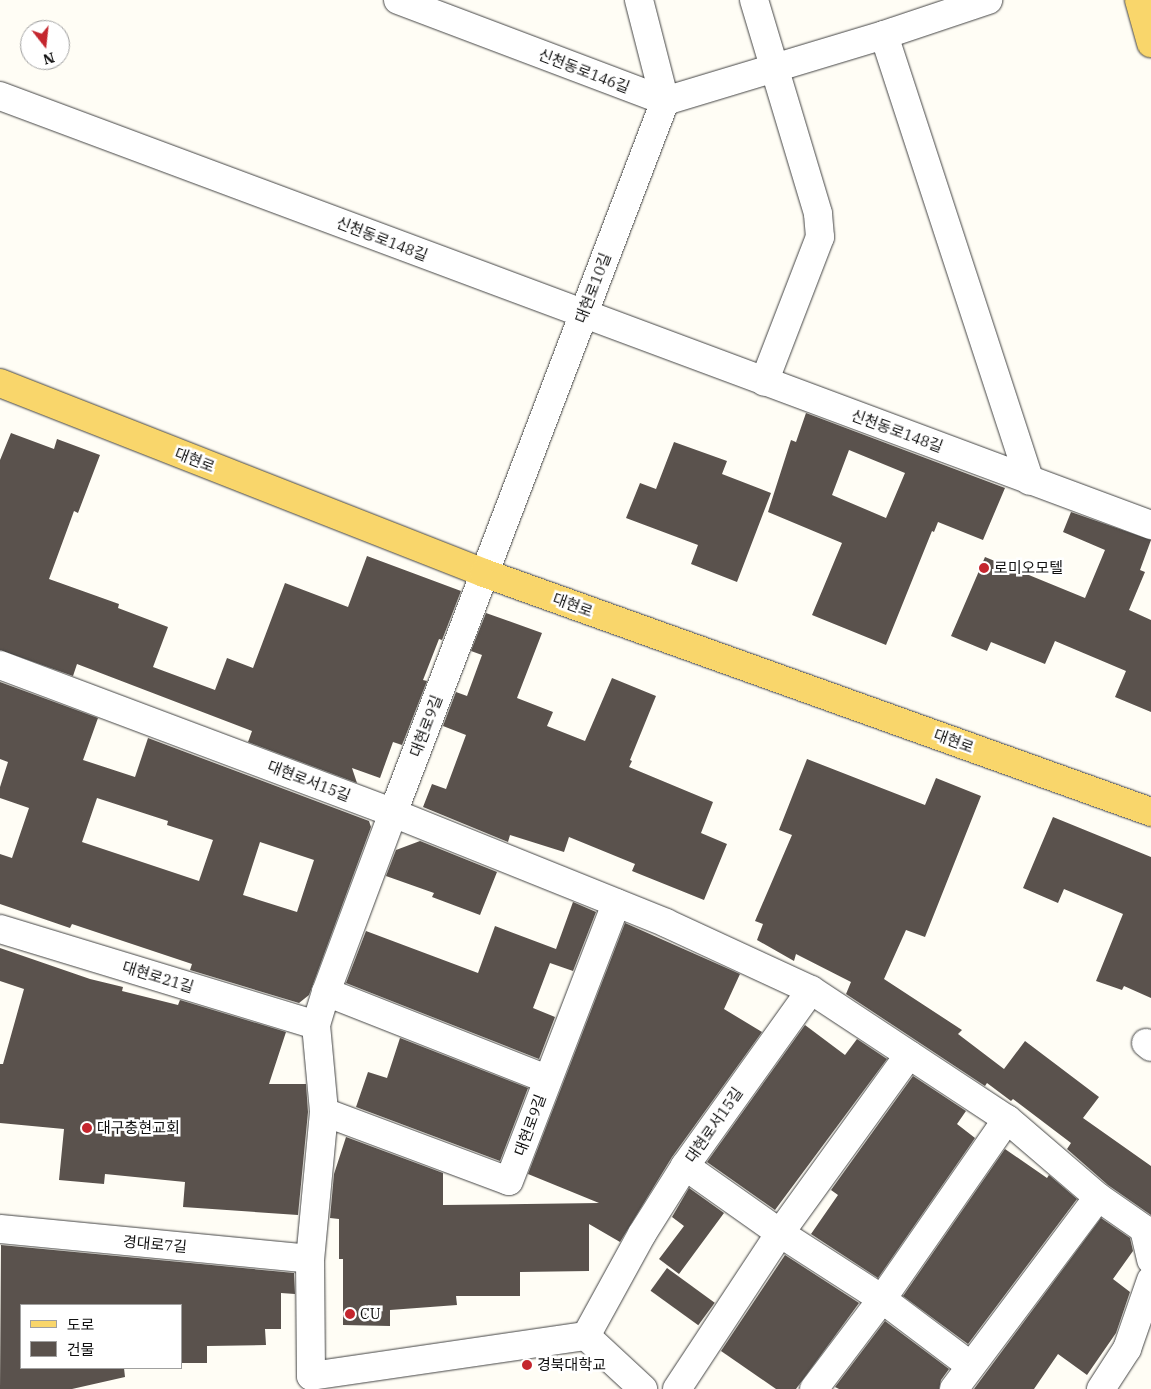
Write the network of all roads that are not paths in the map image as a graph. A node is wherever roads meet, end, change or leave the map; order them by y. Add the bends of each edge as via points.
1 (398, 0) edge
2 (639, 0) edge
3 (754, 0) edge
4 (988, 0) edge
5 (1139, 0) edge
6 (1144, 0) edge
7 (1151, 19) edge
8 (884, 35) junction
9 (1151, 43) edge
10 (773, 68) junction
11 (0, 96) edge
12 (665, 101) junction
13 (583, 315) junction
14 (764, 382) junction
15 (0, 383) edge
16 (1030, 481) junction
17 (1151, 526) edge
18 (484, 573) junction
19 (0, 665) edge
20 (1151, 812) edge
21 (393, 813) junction
22 (616, 903) junction
23 (0, 929) edge
24 (811, 990) junction
25 (326, 992) junction
26 (316, 1025) junction
27 (909, 1055) junction
28 (547, 1078) junction
29 (324, 1112) junction
30 (1007, 1119) junction
31 (685, 1166) junction
32 (1098, 1197) junction
33 (0, 1229) edge
34 (780, 1233) junction
35 (310, 1259) junction
36 (1151, 1260) edge
37 (1151, 1280) edge
38 (882, 1299) junction
39 (586, 1336) junction
40 (971, 1366) junction
41 (642, 1389) edge
42 (677, 1389) edge
43 (814, 1389) edge
44 (954, 1389) edge
45 (1101, 1389) edge

1 - 12 street, 신천동로146길
2 - 12 street
3 - 10 street
4 - 8 street
5 - 9 main road
6 - 7 main road
8 - 10 street
8 - 16 street
10 - 12 street
10 - 14 street via 818,214 820,237
11 - 13 street, 신천동로148길
12 - 13 street, 대현로10길
13 - 14 street, 신천동로148길
13 - 18 street, 대현로10길
14 - 16 street, 신천동로148길
15 - 18 main road, 대현로
16 - 17 street, 신천동로148길
18 - 20 main road, 대현로
18 - 21 street, 대현로9길
19 - 21 street, 대현로서15길
21 - 22 street, 대현로서15길
21 - 25 street, 대현로9길
22 - 24 street, 대현로서15길
22 - 28 street
23 - 26 street, 대현로21길
24 - 27 street, 대현로서15길
24 - 31 street, 대현로서15길
25 - 26 street, 대현로9길
25 - 28 street, 대현로9길
26 - 29 street, 대현로9길
27 - 30 street, 대현로서15길
27 - 34 street
28 - 29 street, 대현로9길 via 509,1181
29 - 35 street, 대현로9길
30 - 32 street, 대현로서15길
30 - 38 street
31 - 34 street, 대현로서15길
31 - 39 street via 642,1234
32 - 36 street, 대현로서15길 via 1144,1229
32 - 40 street
33 - 35 street, 경대로7길
34 - 38 street, 대현로서15길
34 - 42 street
35 - 39 street, 대현로9길 via 311,1376
37 - 45 street via 1127,1349
38 - 40 street, 대현로서15길
38 - 43 street
39 - 41 street
40 - 44 street

